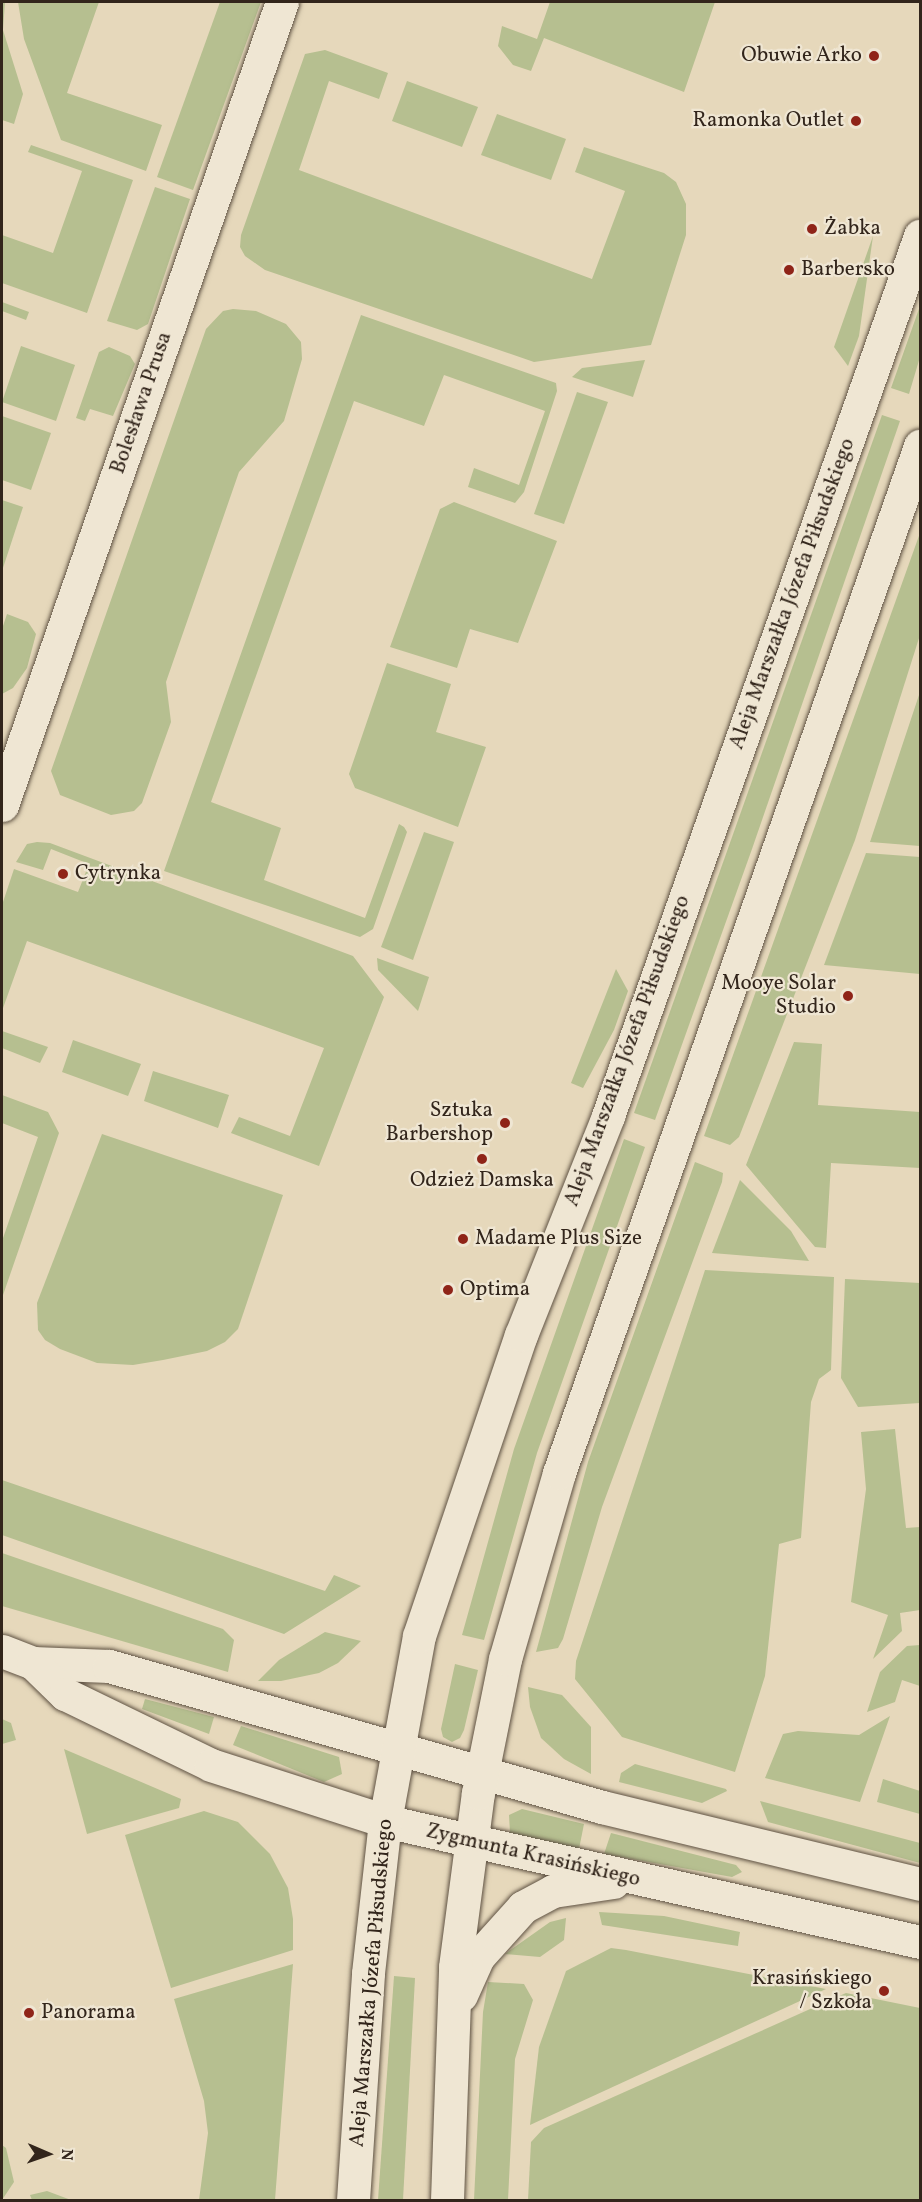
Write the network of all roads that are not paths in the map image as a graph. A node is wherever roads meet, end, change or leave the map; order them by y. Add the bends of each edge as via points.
1 (282, 2) edge
2 (921, 236) edge
3 (921, 446) edge
4 (2, 805) edge
5 (2, 1651) edge
6 (33, 1663) junction
7 (398, 1751) junction
8 (482, 1774) junction
9 (385, 1821) junction
10 (471, 1840) junction
11 (636, 1880) junction
12 (921, 1884) edge
13 (921, 1942) edge
14 (453, 2023) junction
15 (353, 2200) edge
16 (447, 2200) edge

1 - 4 street, Bolesława Prusa
2 - 7 street, Aleja Marszałka Józefa Piłsudskiego via 608,1116 521,1335 419,1636
3 - 8 street via 559,1473 505,1659
5 - 6 street, Zygmunta Krasińskiego
6 - 7 street, Zygmunta Krasińskiego via 109,1666
6 - 9 street, Zygmunta Krasińskiego via 66,1694 211,1765
7 - 8 street, Zygmunta Krasińskiego
7 - 9 street, Aleja Marszałka Józefa Piłsudskiego
8 - 10 street
8 - 12 street, Zygmunta Krasińskiego via 602,1808
9 - 10 street, Zygmunta Krasińskiego
9 - 15 street, Aleja Marszałka Józefa Piłsudskiego via 368,1973
10 - 11 street, Zygmunta Krasińskiego
10 - 14 street via 455,1966
11 - 13 street, Zygmunta Krasińskiego
11 - 14 street via 553,1890 523,1907 478,1957
14 - 16 street

